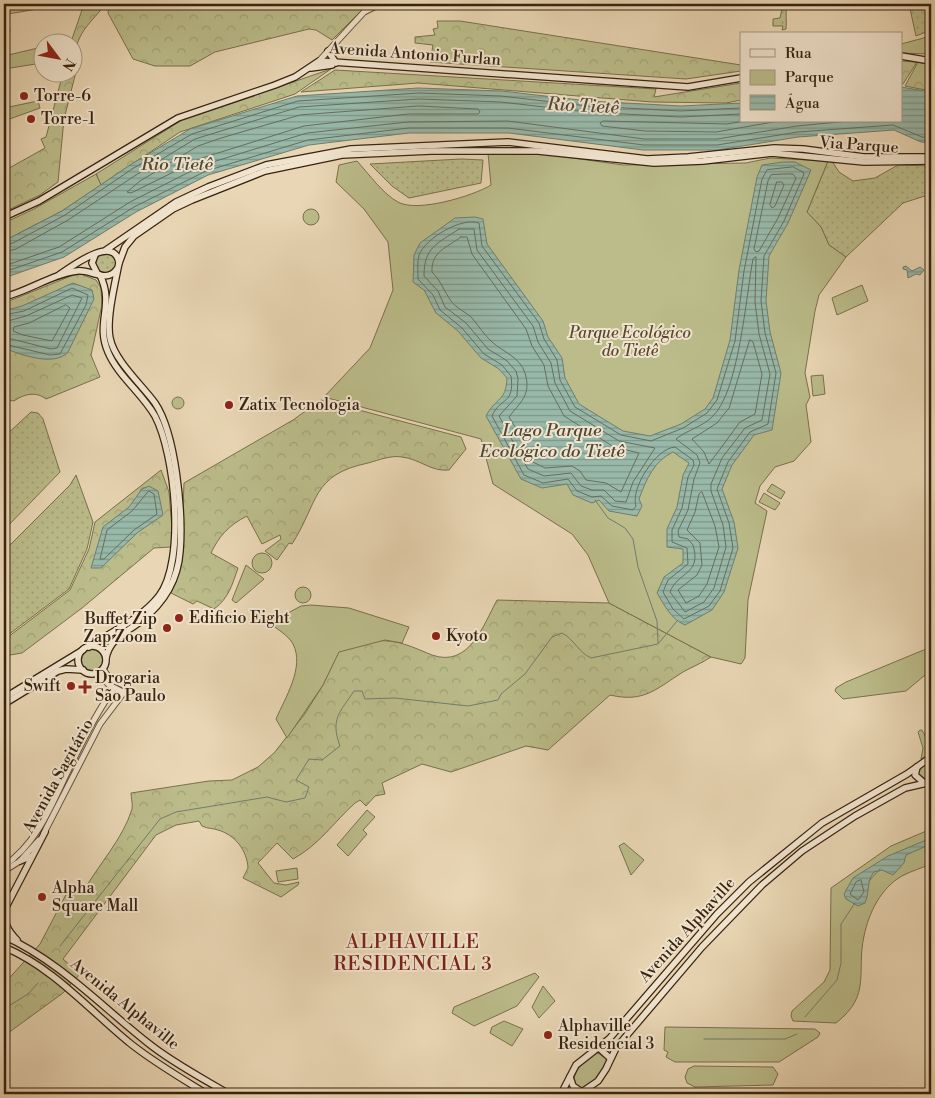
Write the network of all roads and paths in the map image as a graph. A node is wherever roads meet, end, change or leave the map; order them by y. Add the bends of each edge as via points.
1 (380, 4) edge
2 (328, 51) junction
3 (902, 56) edge
4 (319, 61) junction
5 (931, 61) edge
6 (344, 63) junction
7 (336, 64) junction
8 (307, 70) junction
9 (740, 78) edge
10 (486, 142) junction
11 (508, 142) junction
12 (785, 150) junction
13 (484, 151) junction
14 (508, 152) junction
15 (931, 157) edge
16 (931, 162) edge
17 (4, 217) edge
18 (106, 250) junction
19 (95, 255) junction
20 (118, 265) junction
21 (59, 275) junction
22 (99, 275) junction
23 (4, 297) edge
24 (86, 649) junction
25 (106, 658) junction
26 (83, 670) junction
27 (100, 671) junction
28 (114, 688) junction
29 (123, 692) junction
30 (4, 698) edge
31 (4, 704) edge
32 (931, 757) edge
33 (918, 765) junction
34 (923, 782) junction
35 (931, 782) edge
36 (46, 823) junction
37 (45, 832) junction
38 (32, 856) junction
39 (20, 860) junction
40 (4, 866) edge
41 (4, 871) edge
42 (4, 936) edge
43 (20, 943) junction
44 (4, 947) edge
45 (599, 1048) junction
46 (610, 1058) junction
47 (570, 1075) junction
48 (580, 1093) edge
49 (207, 1094) edge
50 (229, 1094) edge
51 (561, 1094) edge

1 - 2 street via 364,12
2 - 4 street
2 - 7 main road
3 - 5 main road
4 - 7 main road, Avenida Antonio Furlan
4 - 8 main road, Avenida Antonio Furlan
6 - 7 main road, Avenida Antonio Furlan
6 - 8 main road
6 - 9 main road, Avenida Antonio Furlan via 688,87
8 - 17 main road, Avenida Antonio Furlan via 275,85 178,118 39,200
10 - 11 main road
10 - 13 main road via 482,146
10 - 18 main road via 350,149 266,165 176,202
11 - 12 main road via 647,159
11 - 14 main road
12 - 14 main road via 704,161 643,164 546,151
12 - 15 main road, Via Parque via 864,157
12 - 16 main road, Via Parque via 855,161
13 - 14 main road
13 - 20 main road via 342,155 266,171 172,209 134,236 125,247
18 - 19 main road
18 - 20 main road via 117,256
19 - 21 main road
19 - 22 main road via 92,263
20 - 22 main road via 111,275
20 - 25 main road via 109,337 121,360 155,404 167,428 178,488 180,549 177,572 165,596 142,620 111,643
21 - 22 main road via 79,270
21 - 23 main road
22 - 24 main road via 108,295 102,334 108,352 149,406 160,430 174,495 174,554 162,590 150,606
24 - 25 main road via 98,648
24 - 26 main road via 79,660
24 - 30 main road
25 - 27 main road
26 - 27 main road via 88,674
26 - 31 main road via 58,671
27 - 28 street
27 - 29 street, Avenida Sagitário via 128,687
28 - 29 street
28 - 36 street, Avenida Sagitário via 79,749
29 - 36 street, Avenida Sagitário via 100,724
32 - 33 main road, Avenida Alphaville
33 - 34 main road via 915,775
33 - 45 main road, Avenida Alphaville via 806,835 746,885 716,914
34 - 35 main road, Avenida Alphaville
34 - 46 main road, Avenida Alphaville via 891,795 823,836 762,885 702,947
36 - 37 street, Avenida Sagitário
36 - 40 street, Avenida Sagitário
37 - 38 main road
37 - 39 street, Avenida Sagitário
38 - 39 main road
38 - 43 main road via 4,909 8,930
39 - 41 street, Avenida Sagitário
42 - 43 main road, Avenida Alphaville
43 - 50 main road, Avenida Alphaville via 72,979 165,1056
44 - 49 main road, Avenida Alphaville via 71,991 163,1068
45 - 46 main road
45 - 47 main road, Avenida Alphaville via 581,1059
46 - 48 main road, Avenida Alphaville via 598,1081
47 - 48 main road via 572,1086
47 - 51 main road, Avenida Alphaville

